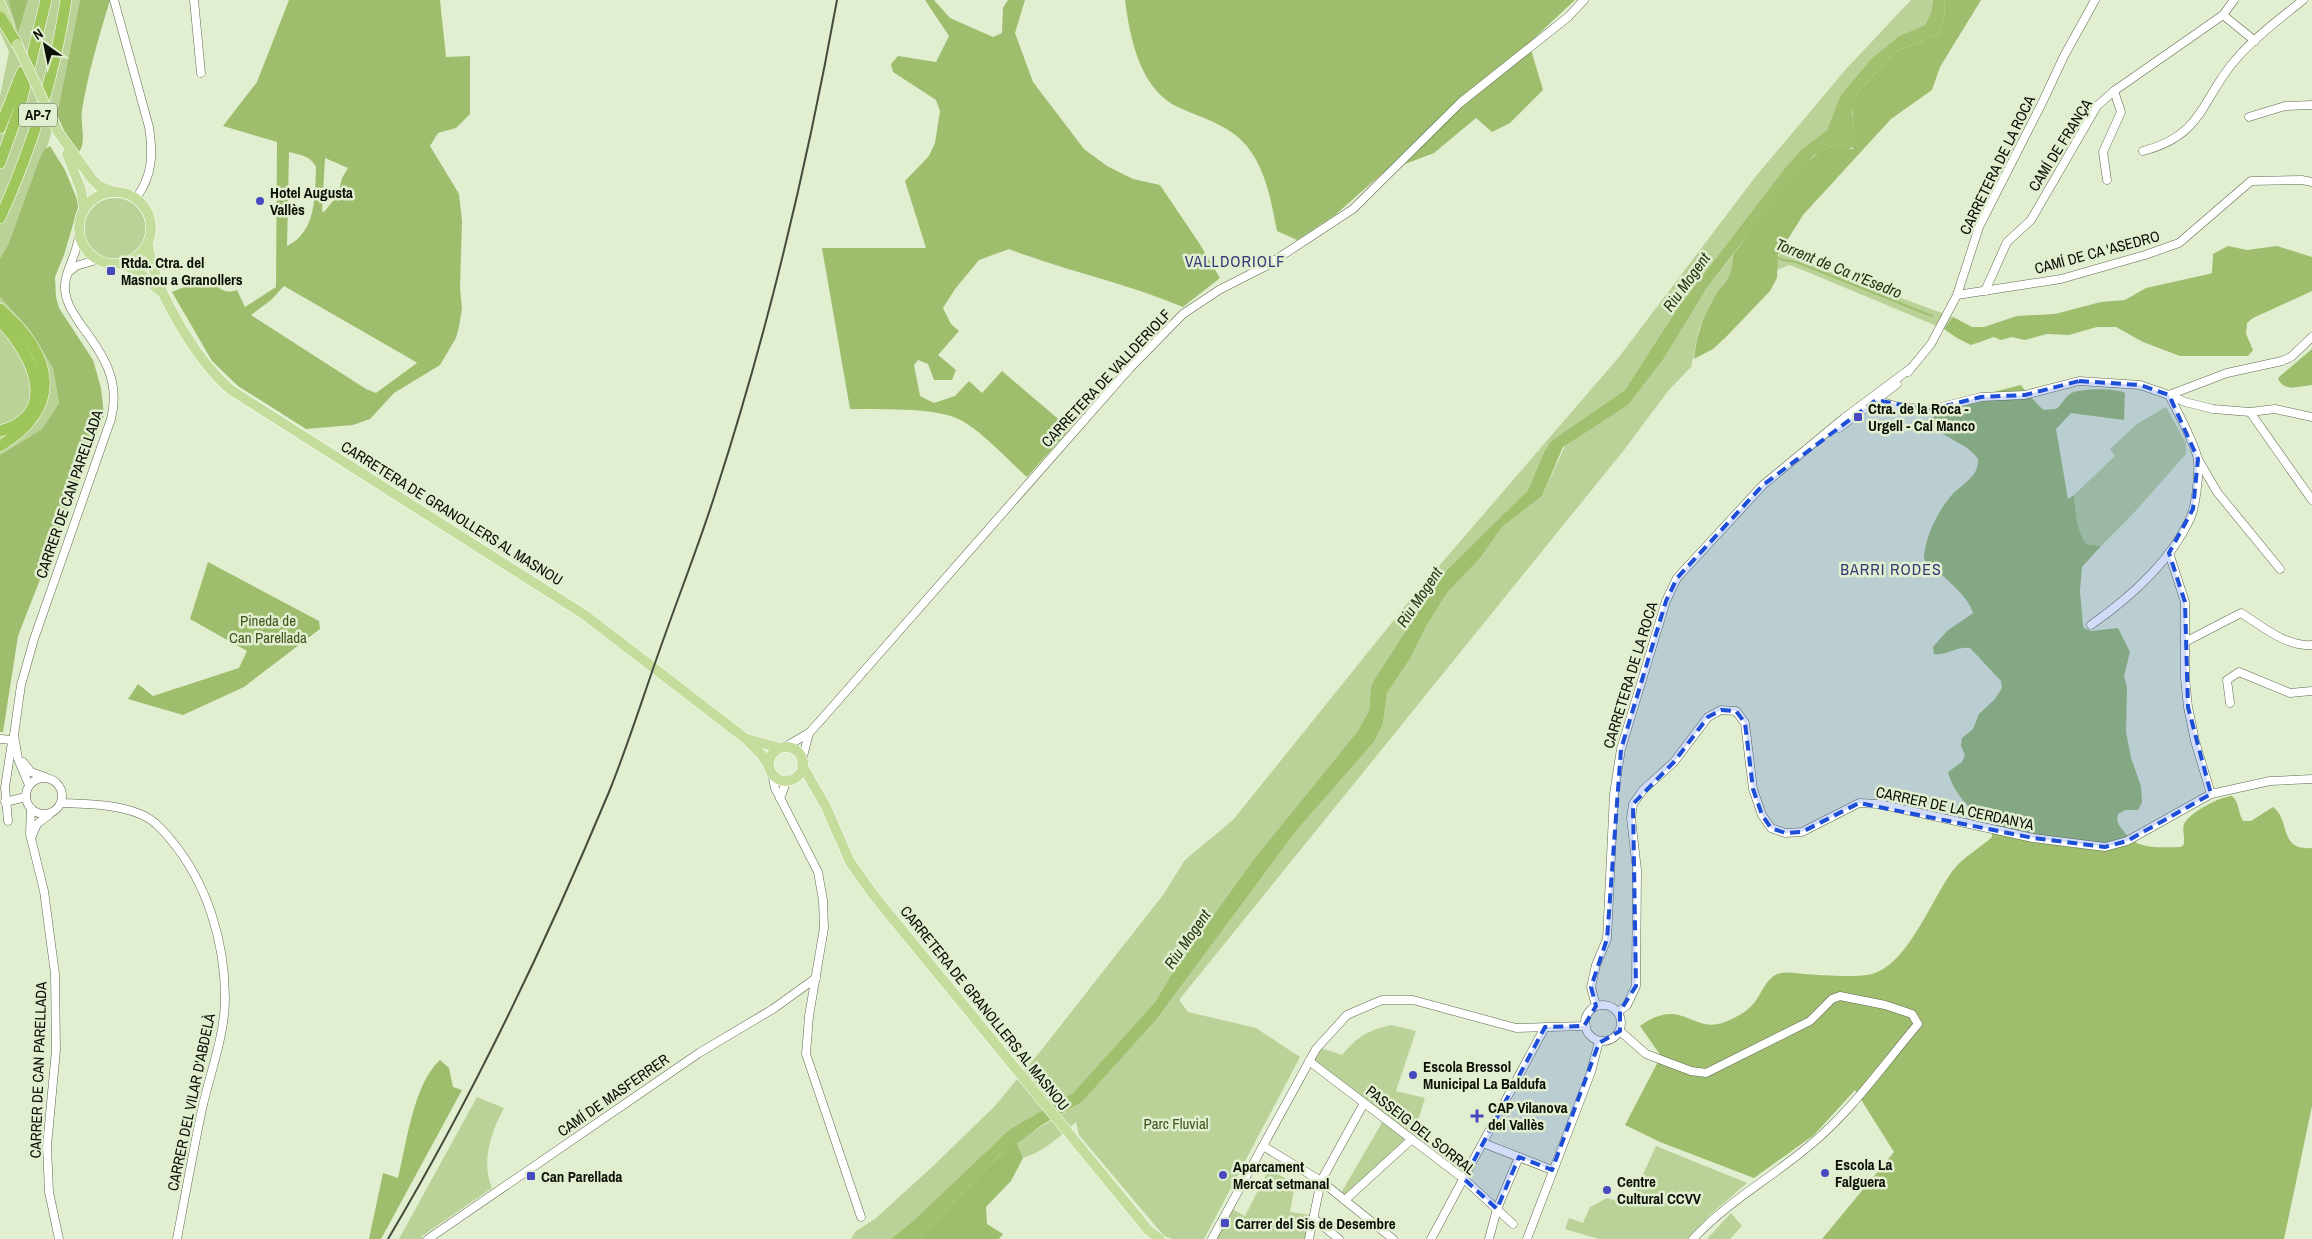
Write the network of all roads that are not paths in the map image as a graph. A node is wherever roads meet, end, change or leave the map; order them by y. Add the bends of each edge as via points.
1 (46, 0) edge
2 (66, 0) edge
3 (114, 0) edge
4 (194, 0) edge
5 (1584, 0) edge
6 (2095, 0) edge
7 (2234, 0) edge
8 (2303, 0) edge
9 (0, 3) edge
10 (2224, 15) junction
11 (0, 17) edge
12 (41, 24) junction
13 (2255, 41) junction
14 (17, 44) junction
15 (201, 73) dead end
16 (2114, 91) junction
17 (2312, 105) edge
18 (2249, 117) dead end
19 (0, 128) edge
20 (58, 132) junction
21 (2143, 150) dead end
22 (0, 163) edge
23 (2107, 180) dead end
24 (2312, 182) edge
25 (114, 192) junction
26 (136, 198) junction
27 (84, 209) junction
28 (0, 218) edge
29 (80, 235) junction
30 (148, 244) junction
31 (96, 260) junction
32 (121, 264) junction
33 (70, 271) junction
34 (1985, 291) junction
35 (164, 295) junction
36 (1957, 295) junction
37 (0, 309) edge
38 (0, 321) edge
39 (2312, 337) edge
40 (1911, 368) junction
41 (2169, 395) junction
42 (1876, 400) junction
43 (2250, 412) junction
44 (2312, 417) edge
45 (0, 431) edge
46 (1819, 441) junction
47 (0, 446) edge
48 (2198, 460) junction
49 (2312, 500) edge
50 (2169, 552) junction
51 (2280, 569) dead end
52 (2091, 626) dead end
53 (2185, 642) junction
54 (2312, 645) edge
55 (2312, 692) edge
56 (2230, 703) dead end
57 (809, 733) junction
58 (13, 738) junction
59 (746, 738) junction
60 (0, 739) edge
61 (16, 748) junction
62 (782, 748) junction
63 (802, 762) junction
64 (771, 770) junction
65 (45, 777) junction
66 (2312, 779) edge
67 (789, 780) junction
68 (29, 785) junction
69 (62, 791) junction
70 (816, 791) junction
71 (2211, 794) junction
72 (26, 797) junction
73 (780, 798) junction
74 (5, 802) junction
75 (61, 803) junction
76 (85, 804) junction
77 (31, 808) junction
78 (53, 812) junction
79 (8, 821) dead end
80 (32, 843) junction
81 (816, 978) junction
82 (1596, 1006) junction
83 (1618, 1012) junction
84 (1586, 1026) junction
85 (1545, 1027) junction
86 (1620, 1031) junction
87 (1599, 1041) junction
88 (1309, 1061) junction
89 (1364, 1103) junction
90 (1412, 1139) junction
91 (1483, 1142) junction
92 (1263, 1146) junction
93 (1519, 1157) junction
94 (1552, 1170) junction
95 (1464, 1179) junction
96 (1321, 1181) junction
97 (1345, 1200) junction
98 (1497, 1209) junction
99 (861, 1217) dead end
100 (1314, 1218) junction
101 (1514, 1224) dead end
102 (1151, 1235) edge
103 (1213, 1238) edge
104 (59, 1239) edge
105 (177, 1239) edge
106 (428, 1239) edge
107 (1160, 1239) edge
108 (1309, 1239) edge
109 (1339, 1239) edge
110 (1394, 1239) edge
111 (1431, 1239) edge
112 (1488, 1239) edge
113 (1527, 1239) edge
114 (1693, 1239) edge

1 - 12 highway, AP-7
2 - 28 highway, AP-7 via 39,114
3 - 26 street via 152,146 148,177
4 - 15 street
5 - 57 street, CARRETERA DE VALLDERIOLF via 1568,17 1460,103 1353,209 1266,266 1218,290 1183,314 1130,368
6 - 36 street, CARRETERA DE LA ROCA via 1979,227
7 - 10 street, CAMÍ DE FRANÇA
8 - 13 street
9 - 14 main road
10 - 13 street
10 - 16 street, CAMÍ DE FRANÇA
11 - 14 highway
12 - 19 highway
12 - 22 highway, AP-7 via 19,110
13 - 21 street via 2223,75 2192,126 2160,146
14 - 20 main road, bridge
16 - 23 street via 2122,112 2103,152
16 - 34 street, CAMÍ DE FRANÇA via 2097,106 2031,220 2008,242
17 - 18 street via 2286,106
20 - 25 main road via 92,180
20 - 27 main road via 78,180
24 - 34 street, CAMÍ DE CA 'ASEDRO via 2251,181 2179,243 2062,279
25 - 26 main road
25 - 27 main road via 98,197
26 - 30 main road via 151,222
27 - 29 main road
29 - 31 main road via 87,252
29 - 33 street, CARRER DE CAN PARELLADA
30 - 32 main road via 138,256
30 - 35 main road, CARRETERA DE GRANOLLERS AL MASNOU via 150,260
31 - 32 main road
31 - 33 street
32 - 35 main road, CARRETERA DE GRANOLLERS AL MASNOU via 138,271
33 - 58 street, CARRER DE CAN PARELLADA via 65,283 66,297 108,366 114,393 113,408 34,639 21,686
34 - 36 street, CAMÍ DE CA 'ASEDRO
35 - 59 main road, CARRETERA DE GRANOLLERS AL MASNOU via 202,360 231,390 585,615
36 - 40 street, CARRETERA DE LA ROCA via 1931,344
37 - 47 highway via 34,349 45,383 42,403 35,417 16,437
38 - 45 highway via 29,359 37,388 28,413
39 - 41 street via 2282,361 2227,373
40 - 42 street, CARRETERA DE LA ROCA
40 - 46 street, CARRETERA DE LA ROCA via 1850,413
41 - 42 street via 2140,385 2079,381 2025,395 1982,397 1929,410
41 - 43 street via 2213,409
41 - 48 street
42 - 46 street, CARRETERA DE LA ROCA
43 - 44 street via 2275,409
43 - 49 street
46 - 82 street, CARRETERA DE LA ROCA via 1763,485 1677,578 1666,601 1621,749 1614,794 1607,939 1591,987
48 - 50 street via 2194,508
48 - 51 street via 2217,492
50 - 52 street via 2116,608
50 - 53 street via 2185,602
53 - 54 street via 2240,613 2279,636 2302,646
53 - 71 street via 2188,706
55 - 56 street via 2290,693 2239,672 2227,680
57 - 62 street, CARRETERA DE VALLDERIOLF
57 - 63 street, CARRETERA DE VALLDERIOLF
58 - 60 street
58 - 61 street, CARRER DE CAN PARELLADA
58 - 74 street, CARRER DE CAN PARELLADA
59 - 62 main road, CARRETERA DE GRANOLLERS AL MASNOU
59 - 64 main road, CARRETERA DE GRANOLLERS AL MASNOU
61 - 65 street, CARRER DE CAN PARELLADA via 31,772
61 - 68 street, CARRER DE CAN PARELLADA
62 - 63 main road via 794,749
62 - 64 main road via 772,755
63 - 67 main road via 799,774
63 - 70 main road, CARRETERA DE GRANOLLERS AL MASNOU
64 - 67 main road via 779,779
64 - 73 street
65 - 68 street
65 - 69 street via 56,781
66 - 71 street, CARRER DE LA CERDANYA via 2270,781
67 - 70 main road via 803,782
67 - 73 street
68 - 72 street
69 - 75 street
69 - 76 street, CARRER DEL VILAR D'ABDELÀ via 68,798
70 - 102 main road, CARRETERA DE GRANOLLERS AL MASNOU via 857,873
71 - 83 street, CARRER DE LA CERDANYA via 2127,841 2105,846 2033,838 1879,804 1859,803 1802,832 1785,833 1771,828 1762,815 1753,789 1745,723 1736,711 1720,710 1708,716 1674,762 1643,790 1633,804 1631,818 1637,870 1636,986 1627,1005
72 - 74 street
72 - 77 street
73 - 81 street via 818,872 824,928
74 - 79 street, CARRER DE CAN PARELLADA
75 - 76 street, CARRER DEL VILAR D'ABDELÀ
75 - 78 street
76 - 105 street, CARRER DEL VILAR D'ABDELÀ via 123,809 156,824 188,864 202,888 214,922 225,999 222,1028 202,1109
77 - 78 street via 41,814
77 - 80 street, CARRER DE CAN PARELLADA
78 - 80 street via 37,824
80 - 104 street, CARRER DE CAN PARELLADA via 44,891 55,974 56,1050 47,1146 49,1192
81 - 99 street via 806,1054
81 - 106 street, CAMÍ DE MASFERRER via 773,1009 699,1053
82 - 83 street via 1608,1005
82 - 84 street via 1587,1015
83 - 86 street via 1622,1023
84 - 85 street
84 - 87 street via 1592,1037
85 - 88 street via 1516,1028 1413,1000 1382,1000 1347,1015
85 - 91 street
86 - 87 street via 1612,1039
86 - 114 street via 1646,1054 1691,1071 1706,1073 1810,1021 1832,999 1840,996 1912,1014 1918,1024 1840,1118 1809,1147 1712,1218
87 - 94 street via 1591,1072
88 - 89 street, PASSEIG DEL SORRAL
88 - 92 street
89 - 90 street, PASSEIG DEL SORRAL
89 - 96 street
90 - 95 street, PASSEIG DEL SORRAL
90 - 97 street
91 - 93 street
91 - 95 street
92 - 96 street
92 - 103 street
93 - 94 street
93 - 98 street
94 - 113 street
95 - 98 street, PASSEIG DEL SORRAL
95 - 111 street
96 - 97 street
96 - 100 street
97 - 110 street
98 - 101 street, PASSEIG DEL SORRAL
98 - 112 street
100 - 108 street
100 - 109 street
102 - 107 main road, CARRETERA DE GRANOLLERS AL MASNOU

